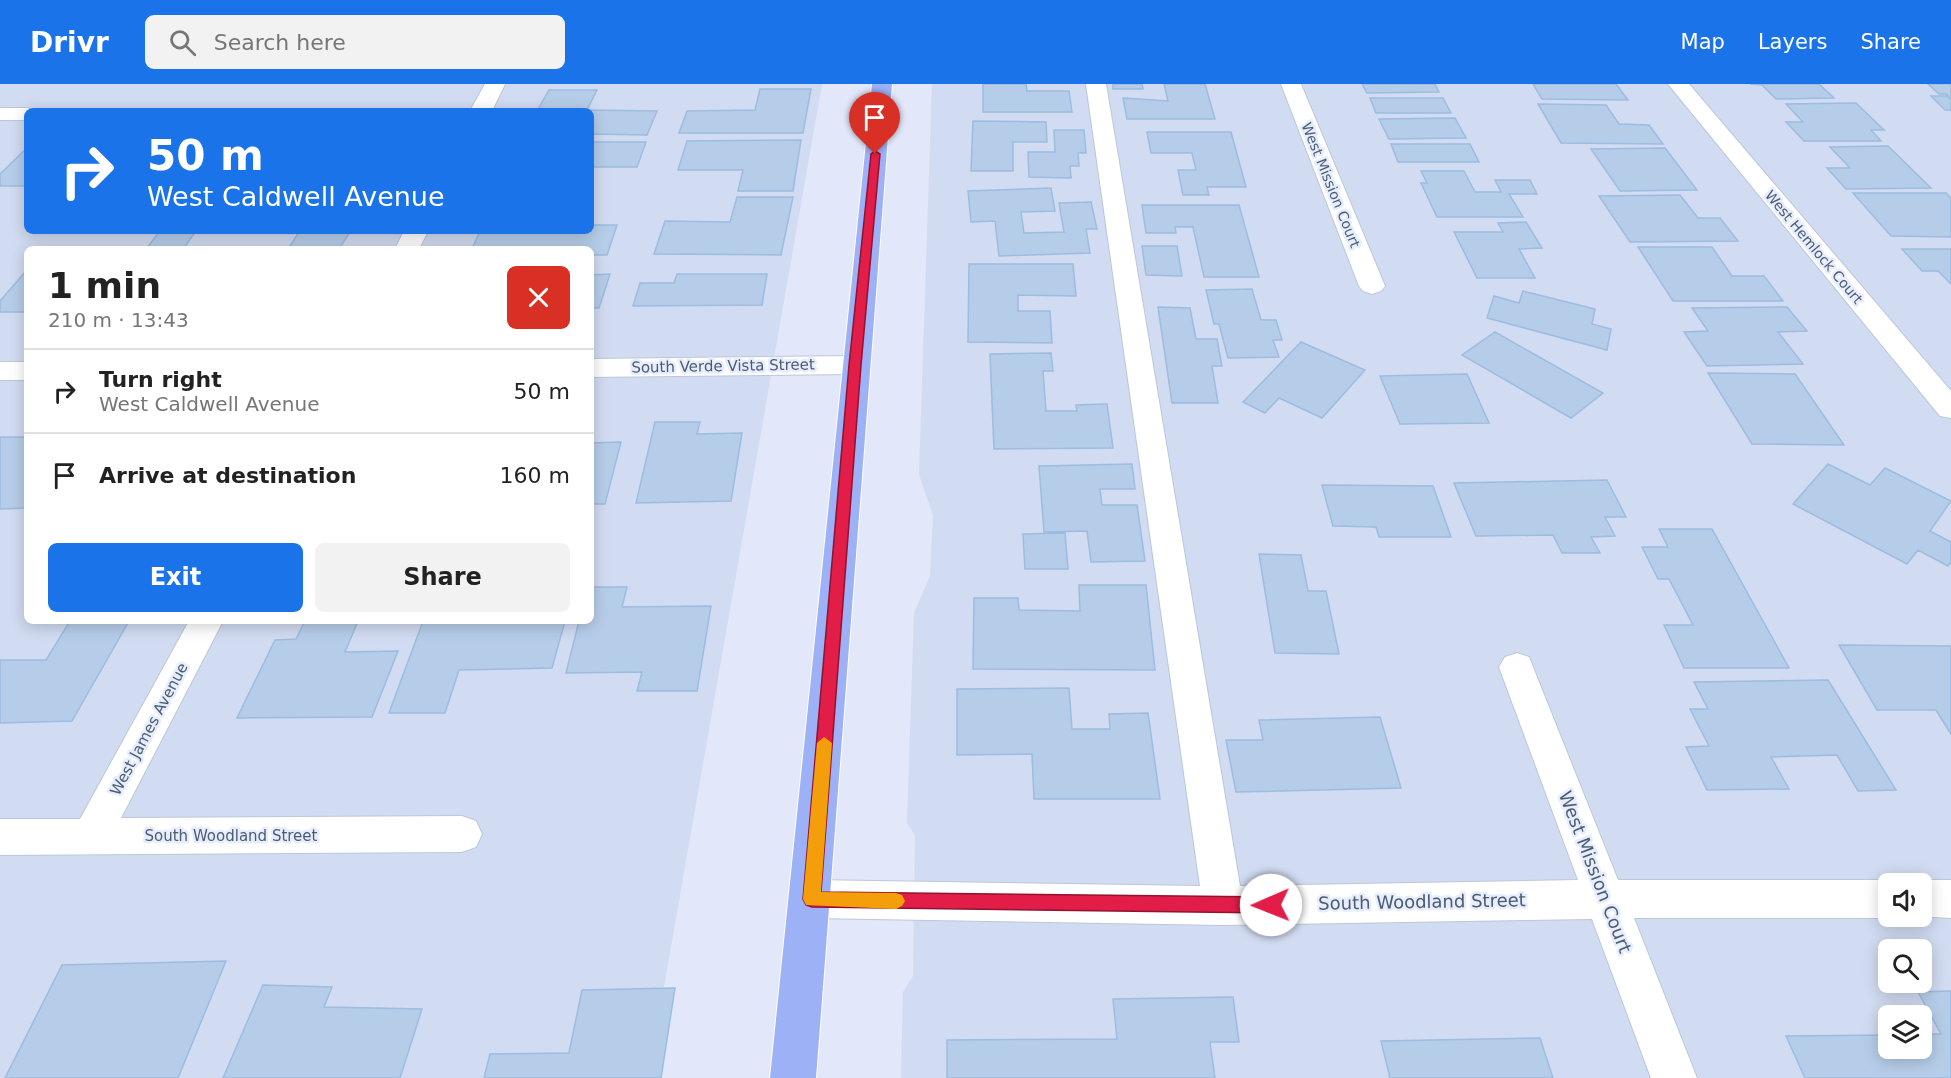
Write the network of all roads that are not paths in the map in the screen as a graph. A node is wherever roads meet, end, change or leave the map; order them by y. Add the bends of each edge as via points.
1 (495, 84) edge
2 (882, 84) edge
3 (1096, 84) edge
4 (1291, 84) edge
5 (1678, 84) edge
6 (483, 108) edge
7 (0, 114) edge
8 (24, 114) edge
9 (1372, 285) dead end
10 (855, 365) junction
11 (594, 368) edge
12 (0, 371) edge
13 (24, 371) edge
14 (1950, 409) edge
15 (204, 624) edge
16 (1517, 667) dead end
17 (462, 834) dead end
18 (0, 837) edge
19 (91, 837) junction
20 (812, 899) junction
21 (1605, 899) junction
22 (1878, 899) edge
23 (1932, 899) edge
24 (1951, 899) edge
25 (1223, 906) junction
26 (793, 1078) edge
27 (1674, 1078) edge

1 - 6 street
2 - 10 main road
3 - 25 street
4 - 9 street, West Mission Court
5 - 14 street, West Hemlock Court
7 - 8 street
10 - 11 street, South Verde Vista Street
10 - 20 main road
12 - 13 street
15 - 19 street, West James Avenue
16 - 21 street, West Mission Court
17 - 19 street, South Woodland Street
18 - 19 street, South Woodland Street
20 - 25 street, South Woodland Street
20 - 26 main road
21 - 22 street, South Woodland Street
21 - 25 street, South Woodland Street
21 - 27 street, West Mission Court
23 - 24 street

